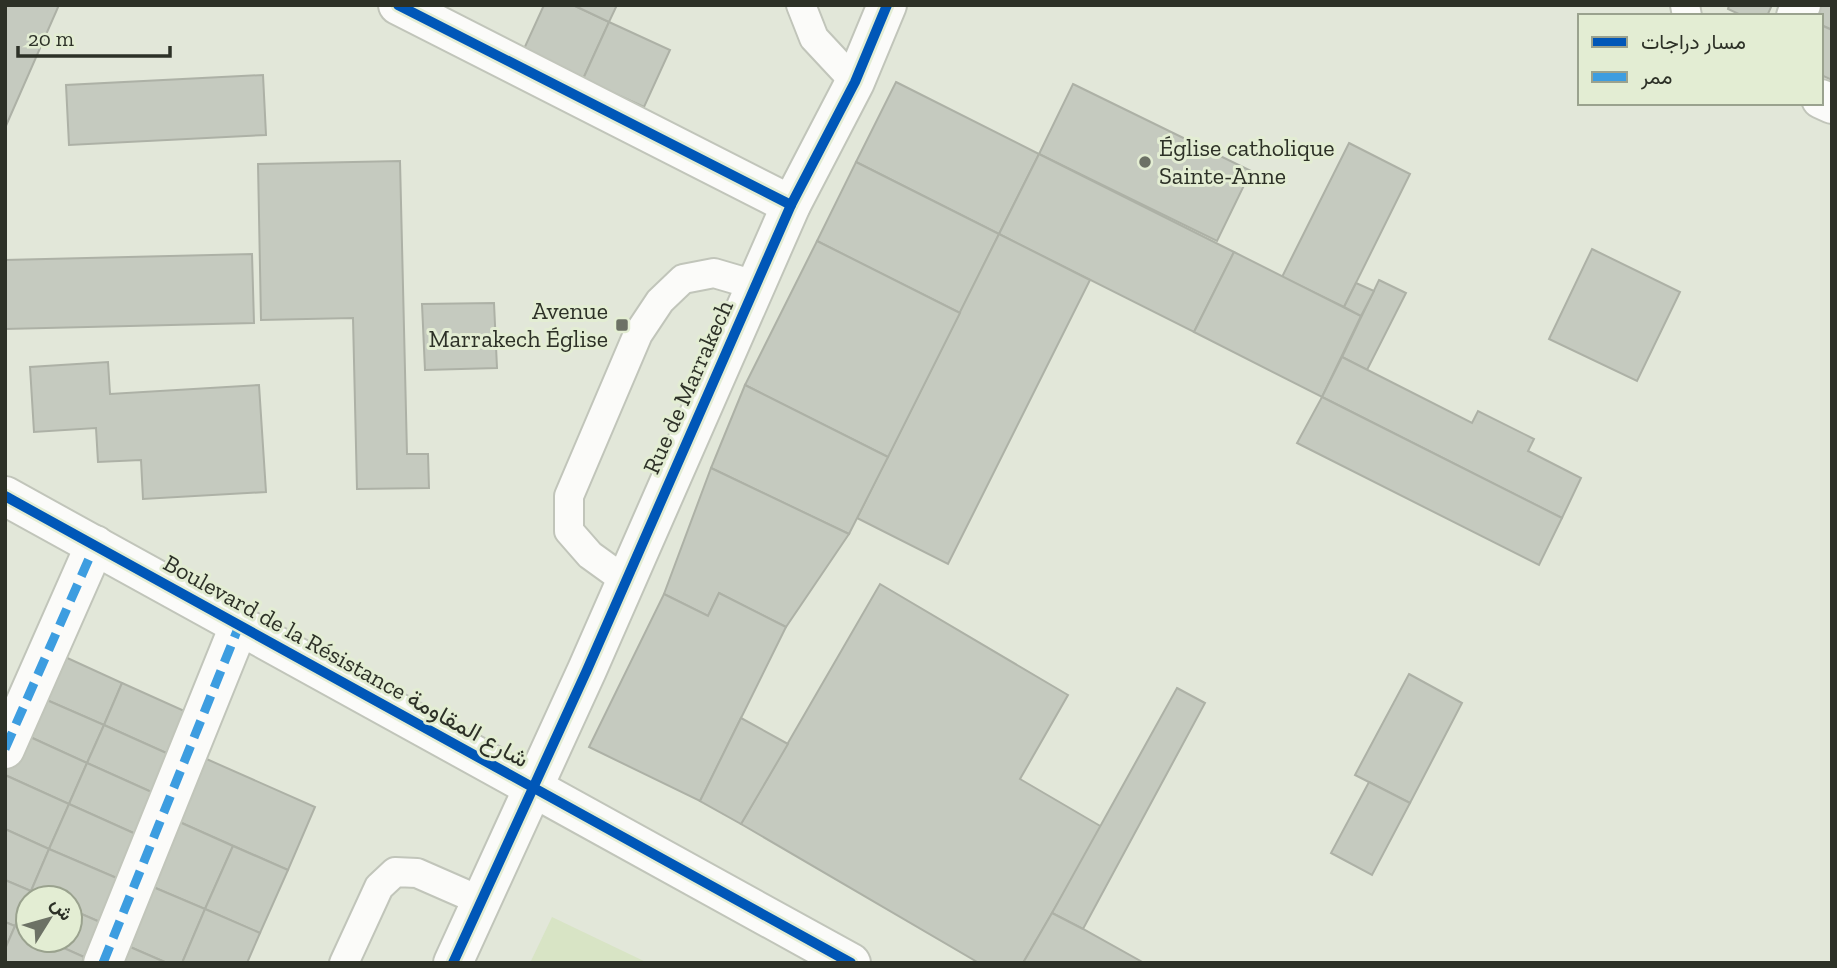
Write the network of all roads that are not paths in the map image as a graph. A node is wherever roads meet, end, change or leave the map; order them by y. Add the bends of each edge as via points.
1 (398, 5) edge
2 (801, 5) edge
3 (887, 5) edge
4 (855, 82) junction
5 (791, 205) junction
6 (755, 285) junction
7 (5, 496) edge
8 (95, 545) junction
9 (626, 581) junction
10 (239, 626) junction
11 (5, 749) edge
12 (534, 789) junction
13 (481, 901) junction
14 (103, 963) edge
15 (344, 963) edge
16 (453, 963) edge
17 (851, 963) edge

1 - 5 street
2 - 4 lane via 814,38
3 - 4 street, Rue de Marrakech
4 - 5 street, Rue de Marrakech
5 - 6 street, Rue de Marrakech
6 - 9 street, Rue de Marrakech
6 - 9 lane via 714,273 683,279 660,301 638,334 569,496 569,531 590,555
7 - 8 street, Boulevard de la Résistance شارع المقاومة
8 - 10 street, Boulevard de la Résistance شارع المقاومة
8 - 11 street
9 - 12 street, Rue de Marrakech
10 - 12 street, Boulevard de la Résistance شارع المقاومة
10 - 14 street
12 - 13 street, Rue de Marrakech
12 - 17 street, Boulevard de la Résistance شارع المقاومة
13 - 15 lane via 417,873 395,872 379,887
13 - 16 street, Rue de Marrakech

